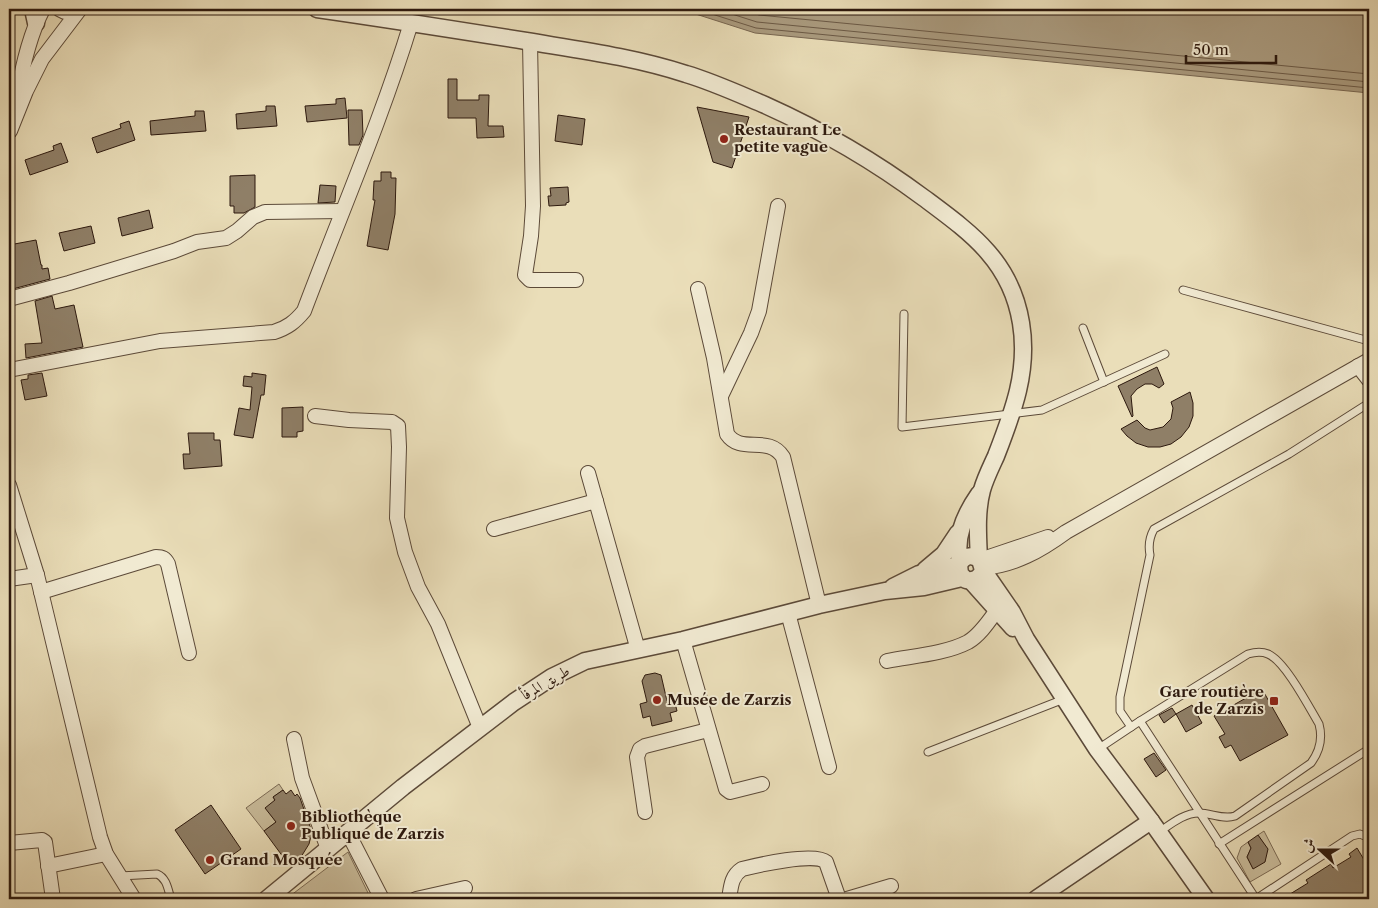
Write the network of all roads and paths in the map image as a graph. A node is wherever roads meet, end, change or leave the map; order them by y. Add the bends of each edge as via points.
1 (58, 9) edge
2 (318, 9) edge
3 (79, 10) edge
4 (37, 13) edge
5 (411, 23) junction
6 (530, 42) junction
7 (10, 134) edge
8 (778, 206) dead end
9 (342, 211) junction
10 (576, 280) dead end
11 (698, 289) dead end
12 (1183, 290) dead end
13 (9, 299) edge
14 (904, 314) dead end
15 (1082, 328) dead end
16 (1369, 341) edge
17 (1165, 354) dead end
18 (1364, 363) edge
19 (9, 370) edge
20 (1369, 379) edge
21 (1104, 382) junction
22 (721, 396) junction
23 (1369, 404) edge
24 (1014, 412) junction
25 (316, 416) dead end
26 (588, 472) dead end
27 (9, 485) edge
28 (982, 490) junction
29 (596, 501) junction
30 (962, 527) junction
31 (494, 530) dead end
32 (972, 568) junction
33 (919, 574) junction
34 (37, 575) junction
35 (9, 580) edge
36 (884, 591) junction
37 (41, 592) junction
38 (819, 605) junction
39 (997, 610) junction
40 (788, 613) junction
41 (1026, 639) junction
42 (683, 640) junction
43 (638, 650) junction
44 (189, 654) dead end
45 (887, 661) dead end
46 (1064, 699) junction
47 (1140, 721) junction
48 (1131, 727) junction
49 (480, 728) junction
50 (708, 730) junction
51 (294, 739) dead end
52 (1369, 749) edge
53 (1097, 750) junction
54 (928, 752) dead end
55 (829, 767) dead end
56 (762, 784) dead end
57 (645, 812) dead end
58 (1199, 813) junction
59 (1155, 826) junction
60 (348, 833) junction
61 (1369, 838) edge
62 (9, 843) edge
63 (1220, 844) junction
64 (328, 849) junction
65 (106, 854) junction
66 (48, 866) junction
67 (120, 876) junction
68 (891, 886) dead end
69 (465, 888) dead end
70 (53, 899) edge
71 (134, 899) edge
72 (171, 899) edge
73 (267, 899) edge
74 (382, 899) edge
75 (416, 899) edge
76 (729, 899) edge
77 (839, 899) edge
78 (847, 899) edge
79 (1036, 899) edge
80 (1206, 899) edge

1 - 3 street via 65,12
2 - 5 street
3 - 7 street via 42,59
4 - 7 street
5 - 6 street
5 - 9 street
6 - 10 street via 533,206 525,275 530,280
6 - 24 street via 632,59 735,92 855,150 967,230 984,246 1010,282 1022,324 1022,378
8 - 22 street via 759,311
9 - 13 street via 265,212 226,238 197,242
9 - 19 street via 304,310 285,329 160,341
11 - 22 street
12 - 16 lane
14 - 24 lane via 902,427
15 - 21 lane
17 - 21 lane
18 - 20 street
18 - 32 street via 1025,558 1005,565
21 - 24 lane via 1042,410
22 - 38 street via 730,439 742,444 773,446 783,456
23 - 48 lane via 1290,454 1154,529 1150,536 1150,555 1120,697 1120,711
24 - 28 street
25 - 49 street via 392,422 398,426 397,518 405,552
26 - 29 street
27 - 34 street
28 - 30 street
28 - 32 street
29 - 31 street
29 - 43 street
30 - 32 street via 958,544
30 - 33 street via 944,554
32 - 33 street
32 - 36 street via 924,587
32 - 39 street
32 - 41 street via 1012,612
33 - 36 street
34 - 35 street
34 - 37 street
36 - 38 street, طريق المرفأ
37 - 44 street via 162,557 168,564
37 - 65 street
38 - 40 street, طريق المرفأ
39 - 41 street
39 - 45 street via 969,641 952,648
40 - 42 street, طريق المرفأ
40 - 55 street
41 - 46 street
42 - 43 street, طريق المرفأ
42 - 50 street
43 - 49 street, طريق المرفأ via 585,661 552,677
46 - 53 street
46 - 54 lane
47 - 48 lane
47 - 58 lane
47 - 58 lane via 1248,654 1266,653 1281,663 1319,724 1322,734 1318,754 1311,763 1235,816
48 - 53 lane
49 - 60 street, طريق المرفأ
50 - 56 street via 726,789 730,792
50 - 57 street via 640,749 637,757
51 - 64 street via 302,778
52 - 63 lane
53 - 59 street
58 - 59 lane
58 - 63 lane
59 - 79 street
59 - 80 street
60 - 64 street, طريق المرفأ
60 - 74 street
61 - 63 lane via 1360,834 1352,836 1256,899
62 - 66 street via 44,840
64 - 73 street, طريق المرفأ
65 - 66 street
65 - 67 street
66 - 70 street
67 - 71 street
67 - 72 lane via 161,875
68 - 78 street
69 - 75 street
76 - 77 street via 733,878 742,869 806,857 826,862

